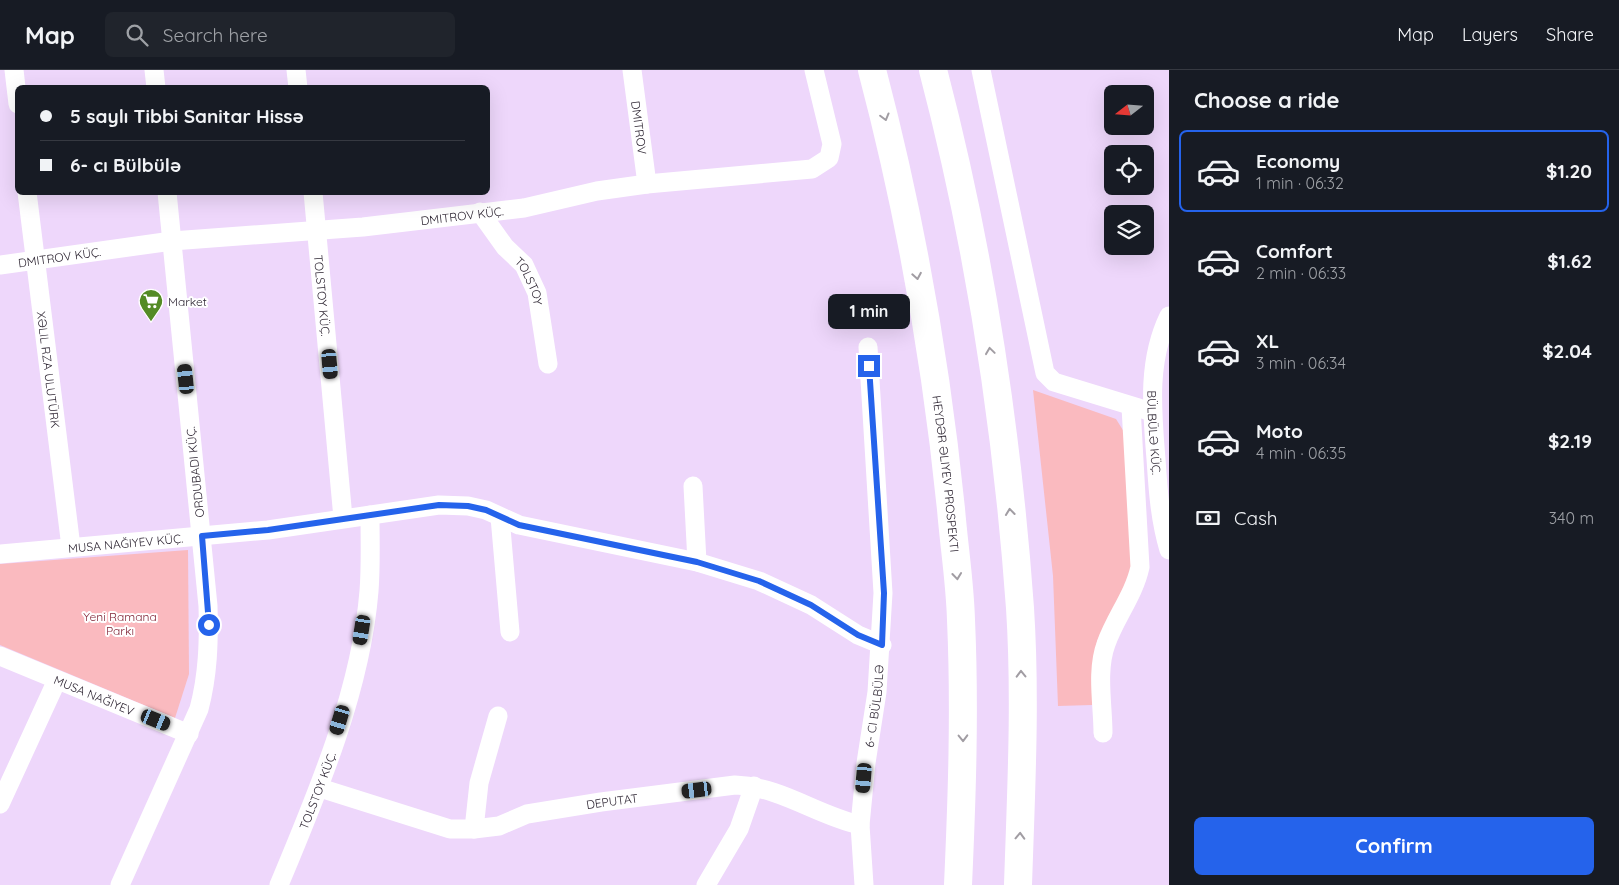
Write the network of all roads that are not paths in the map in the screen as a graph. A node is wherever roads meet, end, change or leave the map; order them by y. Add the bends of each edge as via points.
1 (14, 70) edge
2 (154, 70) edge
3 (296, 70) edge
4 (632, 70) edge
5 (814, 70) edge
6 (872, 70) edge
7 (932, 70) edge
8 (981, 70) edge
9 (16, 85) edge
10 (156, 85) edge
11 (298, 85) edge
12 (647, 184) junction
13 (27, 195) edge
14 (167, 195) edge
15 (313, 195) edge
16 (480, 212) junction
17 (318, 229) junction
18 (172, 241) junction
19 (34, 260) junction
20 (0, 265) edge
21 (1169, 316) edge
22 (868, 347) dead end
23 (1162, 353) edge
24 (548, 364) dead end
25 (1131, 407) junction
26 (1152, 412) junction
27 (693, 486) dead end
28 (1164, 495) edge
29 (370, 515) junction
30 (343, 518) junction
31 (500, 518) junction
32 (202, 536) junction
33 (71, 547) junction
34 (1169, 550) edge
35 (0, 554) edge
36 (697, 562) junction
37 (510, 632) dead end
38 (882, 645) junction
39 (0, 656) edge
40 (58, 680) junction
41 (498, 716) dead end
42 (1103, 733) dead end
43 (189, 734) junction
44 (754, 786) junction
45 (320, 788) junction
46 (0, 804) edge
47 (860, 825) junction
48 (474, 829) junction
49 (120, 885) edge
50 (279, 885) edge
51 (706, 885) edge
52 (864, 885) edge
53 (958, 885) edge
54 (1018, 885) edge

1 - 9 street
2 - 10 street
3 - 11 street
4 - 12 street, DMITROV
5 - 12 street, DMITROV KÜÇ. via 832,144 829,158 812,169
6 -> 53 highway, HEYDƏR ƏLIYEV PROSPEKTI via 891,143 918,278 944,447 961,618 964,757
54 -> 7 highway via 1023,754 1020,609 1003,437 977,270 948,128
8 - 25 street via 1045,374 1054,382
12 - 16 street, DMITROV KÜÇ. via 597,191 524,208
13 - 19 street, XƏLIL RZA ULUTÜRK
14 - 18 street, ORDUBADI KÜÇ.
15 - 17 street, TOLSTOY KÜÇ.
16 - 17 street, DMITROV KÜÇ. via 363,227
16 - 24 street, TOLSTOY via 505,247 524,265 537,293
17 - 18 street, DMITROV KÜÇ.
17 - 30 street, TOLSTOY KÜÇ.
18 - 19 street, DMITROV KÜÇ.
18 - 32 street, ORDUBADI KÜÇ.
19 - 20 street, DMITROV KÜÇ.
19 - 33 street, XƏLIL RZA ULUTÜRK
21 - 23 street, BÜLBÜLƏ KÜÇ.
22 - 38 street via 884,593
23 - 26 street, BÜLBÜLƏ KÜÇ.
25 - 26 street
25 - 42 street via 1140,567 1137,582 1106,645 1102,664
26 - 28 street, BÜLBÜLƏ KÜÇ.
27 - 36 street
28 - 34 street, BÜLBÜLƏ KÜÇ. via 1163,531
29 - 30 street
29 - 31 street via 439,505 468,506 486,510
29 - 45 street, TOLSTOY KÜÇ. via 369,592 356,668
30 - 32 street
31 - 36 street via 519,525
31 - 37 street
32 - 33 street
32 - 43 street, ORDUBADI KÜÇ. via 210,644 205,687
33 - 35 street
36 - 38 street via 759,581 811,605 858,635
38 - 47 street
39 - 40 street
40 - 43 street
40 - 46 street
41 - 48 street via 479,783
43 - 49 street, ORDUBADI KÜÇ.
44 - 47 street, DEPUTAT via 781,793 838,820
44 - 48 street, DEPUTAT via 735,785 601,802 528,814 499,826
44 - 51 street via 739,829
45 - 48 street, DEPUTAT via 450,829
45 - 50 street, TOLSTOY KÜÇ.
47 - 52 street

